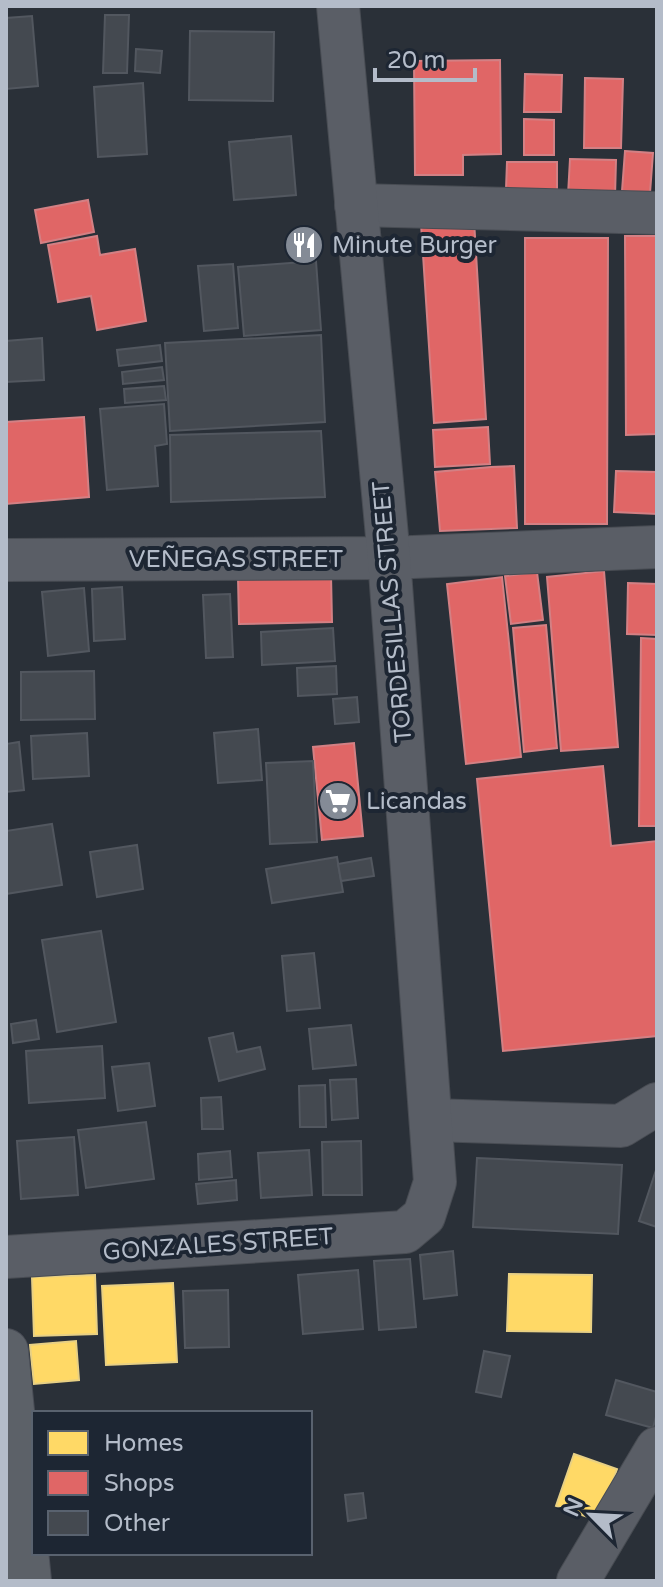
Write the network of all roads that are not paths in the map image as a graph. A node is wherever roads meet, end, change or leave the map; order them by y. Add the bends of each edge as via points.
1 (338, 6) edge
2 (356, 205) junction
3 (657, 213) edge
4 (657, 547) edge
5 (389, 558) junction
6 (6, 560) edge
7 (657, 1104) edge
8 (431, 1120) junction
9 (424, 1216) joint
10 (6, 1257) edge
11 (6, 1351) edge
12 (657, 1448) edge
13 (29, 1581) edge
14 (578, 1581) edge

1 - 2 street, TORDESILLAS STREET
2 - 3 street
2 - 5 street, TORDESILLAS STREET
4 - 5 street, VEÑEGAS STREET
5 - 6 street, VEÑEGAS STREET
5 - 8 street, TORDESILLAS STREET
7 - 8 street via 621,1126
8 - 9 street, TORDESILLAS STREET via 435,1182
9 - 10 street, GONZALES STREET via 405,1232
11 - 13 main road
12 - 14 street

